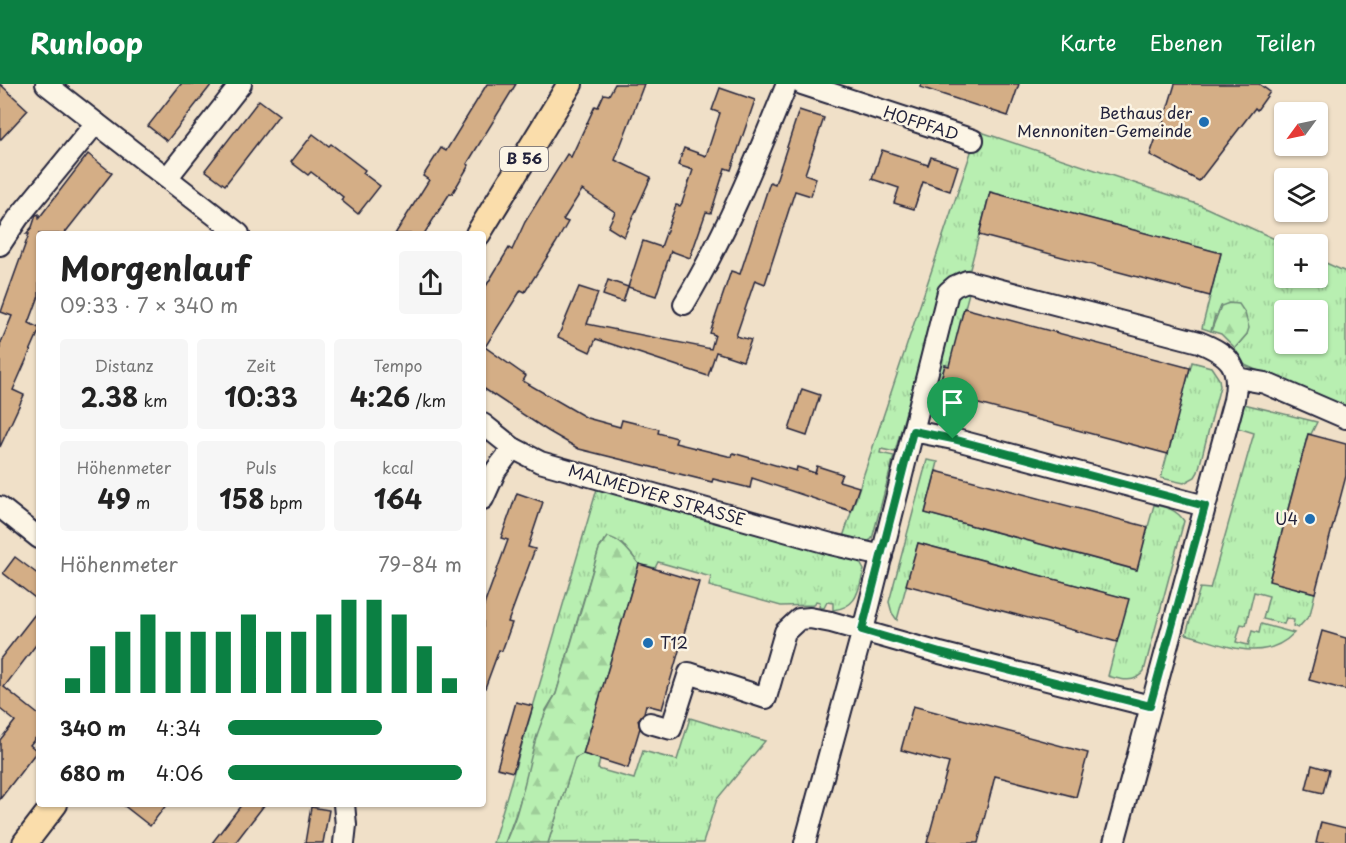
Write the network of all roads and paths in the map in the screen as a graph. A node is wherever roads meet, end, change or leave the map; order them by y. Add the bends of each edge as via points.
1 (46, 84) edge
2 (242, 84) edge
3 (570, 84) edge
4 (787, 84) edge
5 (802, 84) edge
6 (96, 123) junction
7 (973, 141) dead end
8 (167, 178) junction
9 (235, 231) edge
10 (480, 231) edge
11 (0, 245) edge
12 (684, 304) dead end
13 (1237, 378) junction
14 (1346, 418) edge
15 (486, 426) edge
16 (913, 431) junction
17 (513, 448) junction
18 (486, 492) edge
19 (1205, 506) junction
20 (0, 507) edge
21 (36, 536) edge
22 (882, 556) junction
23 (862, 630) junction
24 (1150, 706) junction
25 (650, 723) dead end
26 (53, 807) edge
27 (344, 807) edge
28 (25, 843) edge
29 (344, 843) edge
30 (806, 843) edge
31 (1114, 843) edge

1 - 6 street
2 - 8 street
3 - 10 main road, B 56
4 - 12 street via 725,230
5 - 7 street, HOFPFAD
6 - 8 street
6 - 11 street
8 - 9 street
13 - 14 street via 1264,383
13 - 16 street via 1228,358 1199,342 967,281 948,292
13 - 19 street
15 - 17 street, MALMEDYER STRASSE
16 - 19 street
16 - 22 street
17 - 18 street via 496,470
17 - 22 street, MALMEDYER STRASSE via 558,468
19 - 24 street
20 - 21 street
22 - 23 street
23 - 24 street
23 - 25 street via 810,618 799,620 785,632 766,698 689,674 671,729
23 - 30 street
24 - 31 street
26 - 28 main road
27 - 29 street

